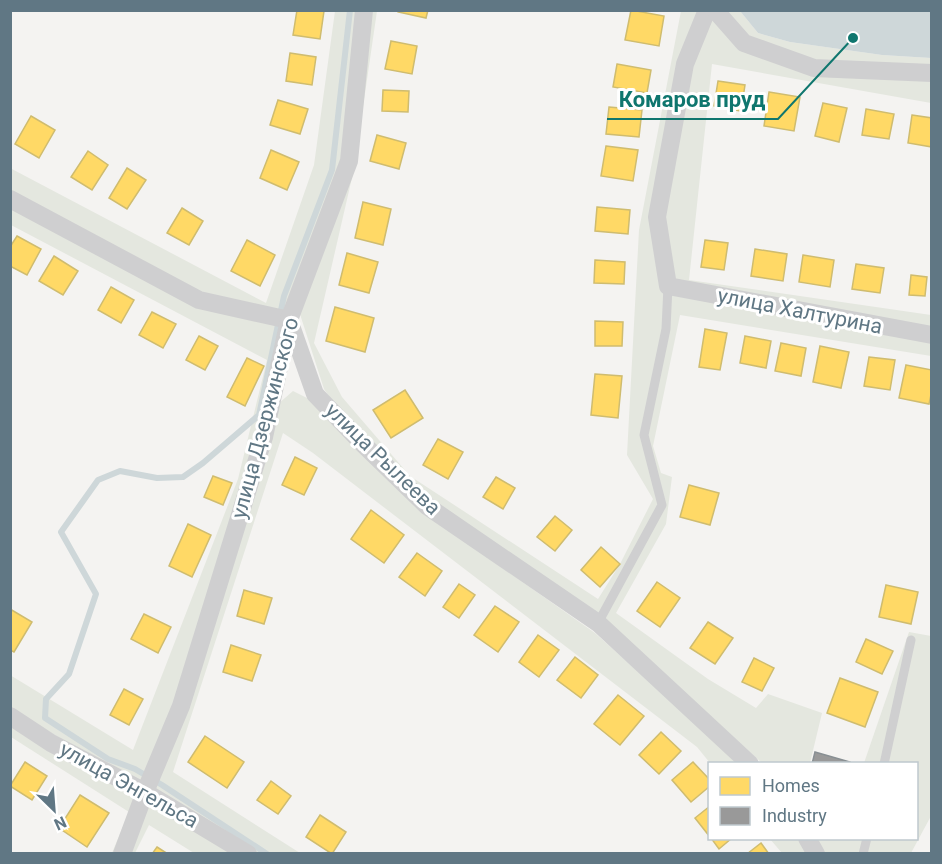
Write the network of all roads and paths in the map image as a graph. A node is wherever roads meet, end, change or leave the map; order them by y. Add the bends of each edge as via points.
1 (364, 10) edge
2 (707, 10) edge
3 (715, 10) edge
4 (932, 73) edge
5 (10, 199) edge
6 (668, 286) junction
7 (289, 320) junction
8 (932, 335) edge
9 (598, 623) junction
10 (911, 640) dead end
11 (10, 716) edge
12 (748, 762) edge
13 (884, 762) edge
14 (145, 792) junction
15 (808, 840) edge
16 (122, 854) edge
17 (248, 854) edge
18 (816, 854) edge

1 - 7 street, улица Дзержинского via 349,161
2 - 6 street via 685,64 657,217
3 - 4 street via 744,43 814,68
5 - 7 street via 199,300
6 - 8 street, улица Халтурина
6 - 9 lane via 666,329 644,435 662,505
7 - 9 street, улица Рылеева via 315,394 364,445 427,506
7 - 14 street, улица Дзержинского via 264,437 181,706
9 - 12 street, улица Рылеева
10 - 13 lane
11 - 14 street, улица Энгельса
14 - 16 street, улица Дзержинского
14 - 17 street, улица Энгельса
15 - 18 street

